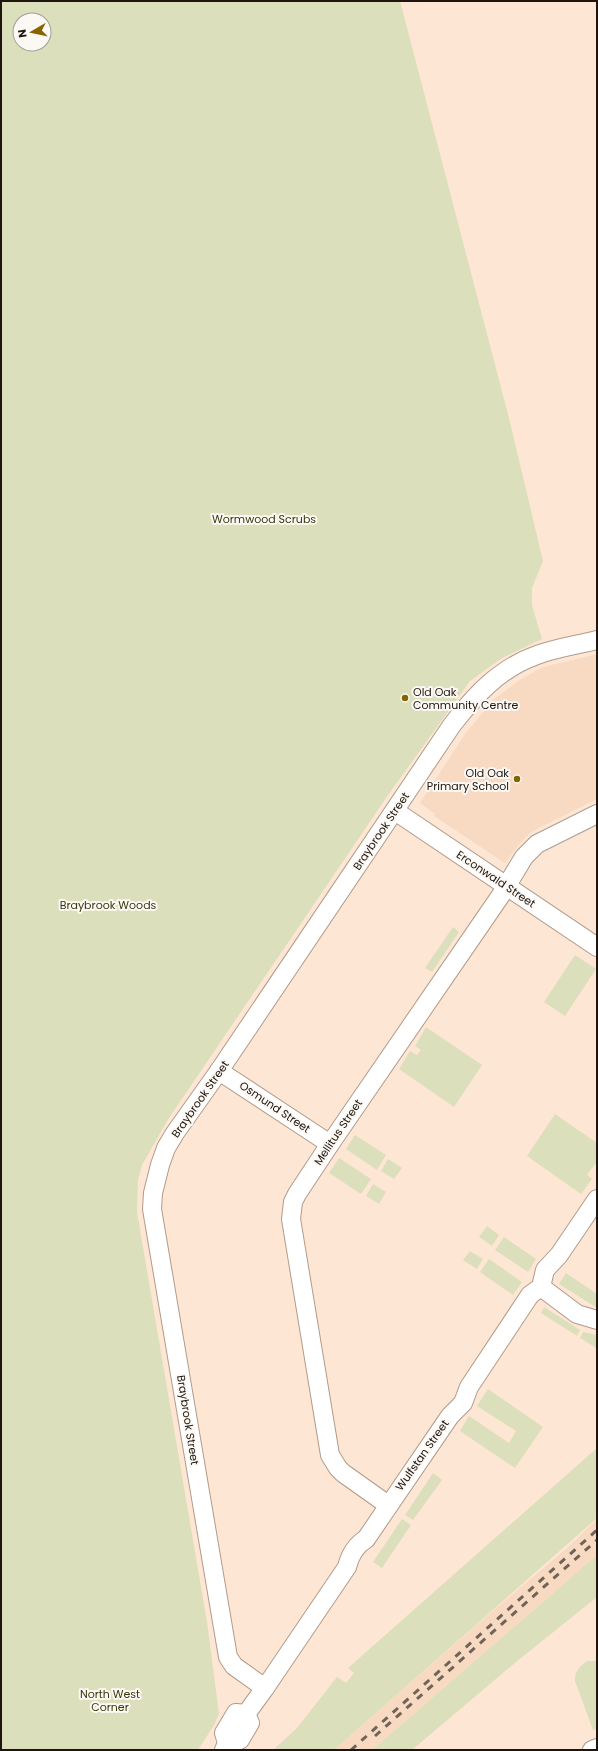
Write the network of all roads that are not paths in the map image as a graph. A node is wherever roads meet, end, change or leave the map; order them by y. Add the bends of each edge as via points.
1 (597, 640) edge
2 (395, 811) junction
3 (597, 814) edge
4 (506, 886) junction
5 (597, 947) edge
6 (220, 1071) junction
7 (330, 1144) junction
8 (597, 1199) edge
9 (541, 1287) junction
10 (597, 1320) edge
11 (388, 1505) junction
12 (265, 1688) junction
13 (226, 1746) edge
14 (597, 1748) edge
15 (592, 1750) edge

1 - 2 street, Braybrook Street via 538,654 506,670 490,682 469,702 452,725
2 - 4 street, Erconwald Street
2 - 6 street, Braybrook Street
3 - 4 street, Mellitus Street via 536,844 524,857
4 - 5 street, Erconwald Street
4 - 7 street, Mellitus Street
6 - 7 street, Osmund Street
6 - 12 street, Braybrook Street via 166,1148 156,1179 152,1208 228,1657 234,1666
7 - 11 street, Mellitus Street via 297,1194 291,1210 291,1219 330,1454 343,1473
8 - 9 street via 559,1255 545,1270
9 - 10 street via 577,1314
9 - 11 street, Wulfstan Street via 530,1295 469,1388 463,1404 450,1416
11 - 12 street, Wulfstan Street via 366,1538 358,1543 347,1567
12 - 13 street, Wulfstan Street via 246,1714 250,1723 240,1740
14 - 15 street

